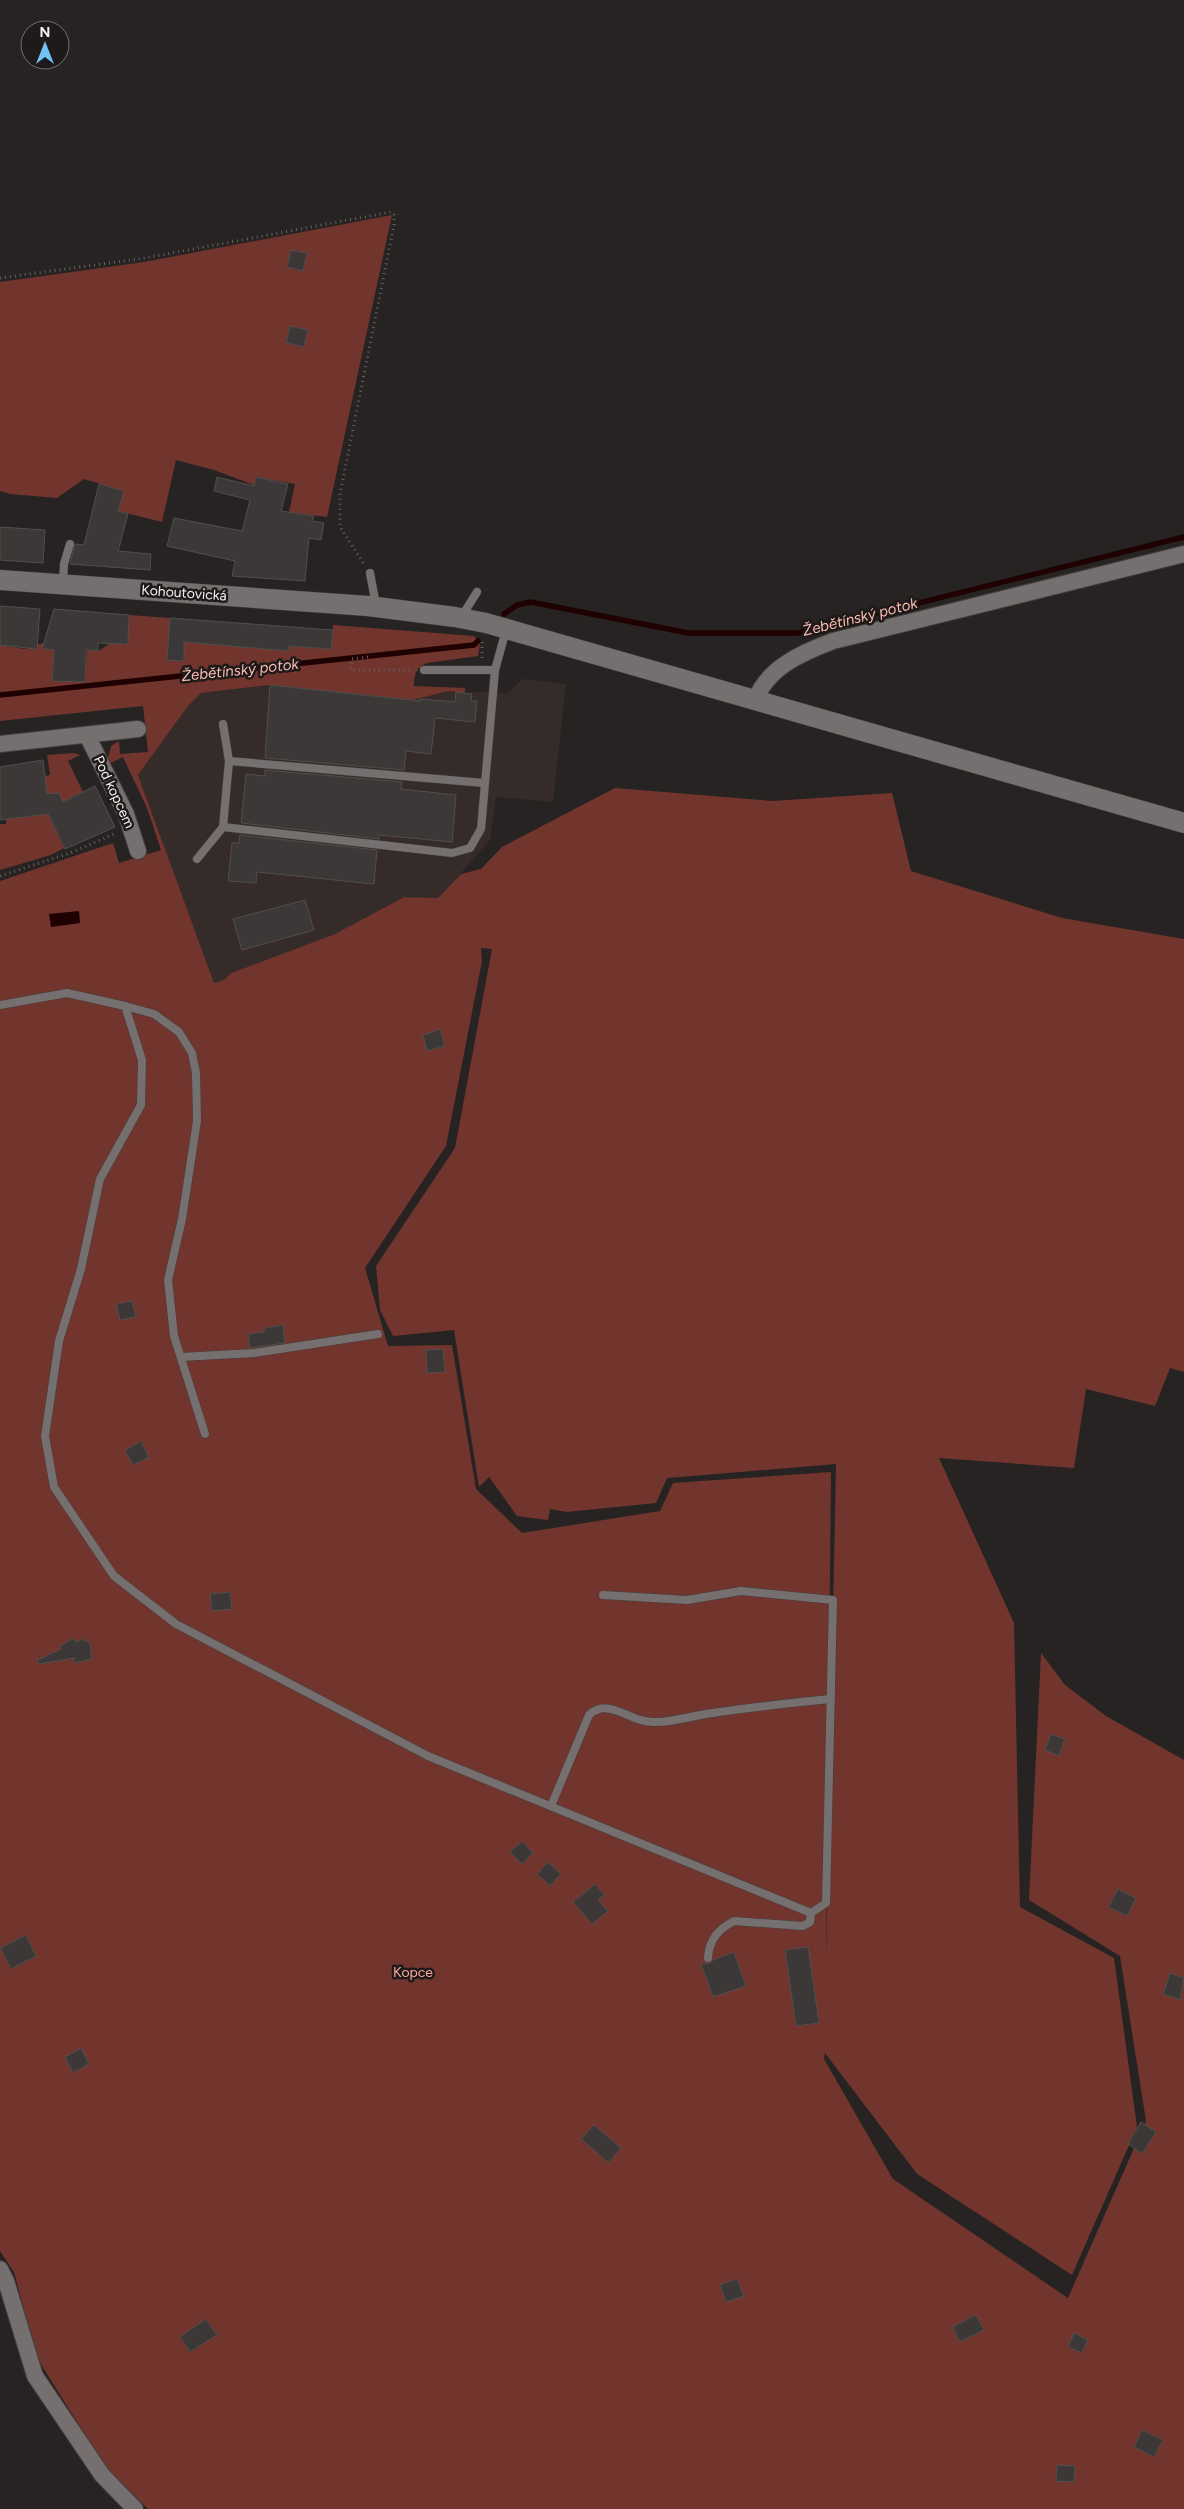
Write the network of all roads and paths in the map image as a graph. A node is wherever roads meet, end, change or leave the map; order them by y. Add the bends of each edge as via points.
1 (0, 278) edge
2 (70, 544) dead end
3 (1184, 554) edge
4 (370, 573) joint
5 (0, 580) edge
6 (63, 585) junction
7 (477, 592) dead end
8 (372, 607) junction
9 (461, 618) junction
10 (498, 626) junction
11 (368, 657) dead end
12 (424, 670) joint
13 (495, 670) junction
14 (754, 701) junction
15 (223, 724) dead end
16 (138, 729) dead end
17 (86, 735) junction
18 (0, 744) edge
19 (229, 761) junction
20 (484, 783) junction
21 (1184, 823) edge
22 (131, 827) junction
23 (223, 827) junction
24 (138, 851) dead end
25 (197, 859) dead end
26 (0, 876) edge
27 (0, 1005) edge
28 (125, 1006) junction
29 (378, 1334) dead end
30 (181, 1357) junction
31 (205, 1434) dead end
32 (603, 1596) dead end
33 (831, 1698) junction
34 (551, 1806) junction
35 (812, 1914) junction
36 (708, 1958) dead end
37 (0, 2269) edge
38 (135, 2509) edge

1 - 4 path via 145,258 394,214 340,494 340,527
2 - 6 lane via 64,564
3 - 14 street via 833,641 802,653 772,674
4 - 8 lane
5 - 6 street, Kohoutovická
6 - 8 street, Kohoutovická
7 - 9 lane
8 - 9 street, Kohoutovická
9 - 10 street, Kohoutovická
10 - 13 lane
10 - 14 street, Kohoutovická
11 - 12 path via 352,659 351,670
12 - 13 lane
13 - 20 lane
14 - 21 street, Kohoutovická
15 - 19 lane
16 - 17 street, Pod kopcem
17 - 18 street, Pod kopcem
17 - 22 street, Pod kopcem
19 - 20 lane
19 - 23 lane
20 - 23 lane via 481,830 470,848 452,853
22 - 24 street, Pod kopcem
22 - 26 path via 73,852
23 - 25 lane
27 - 28 lane via 67,994
28 - 30 lane via 154,1014 179,1032 192,1053 196,1073 197,1121 182,1219 168,1280 174,1336
28 - 34 lane via 142,1060 140,1105 100,1179 82,1269 59,1341 45,1436 54,1487 114,1576 176,1624 428,1756
29 - 30 lane via 254,1353
30 - 31 lane
32 - 33 lane via 687,1600 741,1591 833,1600
33 - 34 lane via 656,1722 632,1719 607,1707 596,1708 589,1715
33 - 35 lane via 826,1903
34 - 35 lane
35 - 36 lane via 810,1922 803,1926 734,1921 715,1935 708,1946
37 - 38 street via 35,2376 102,2474

